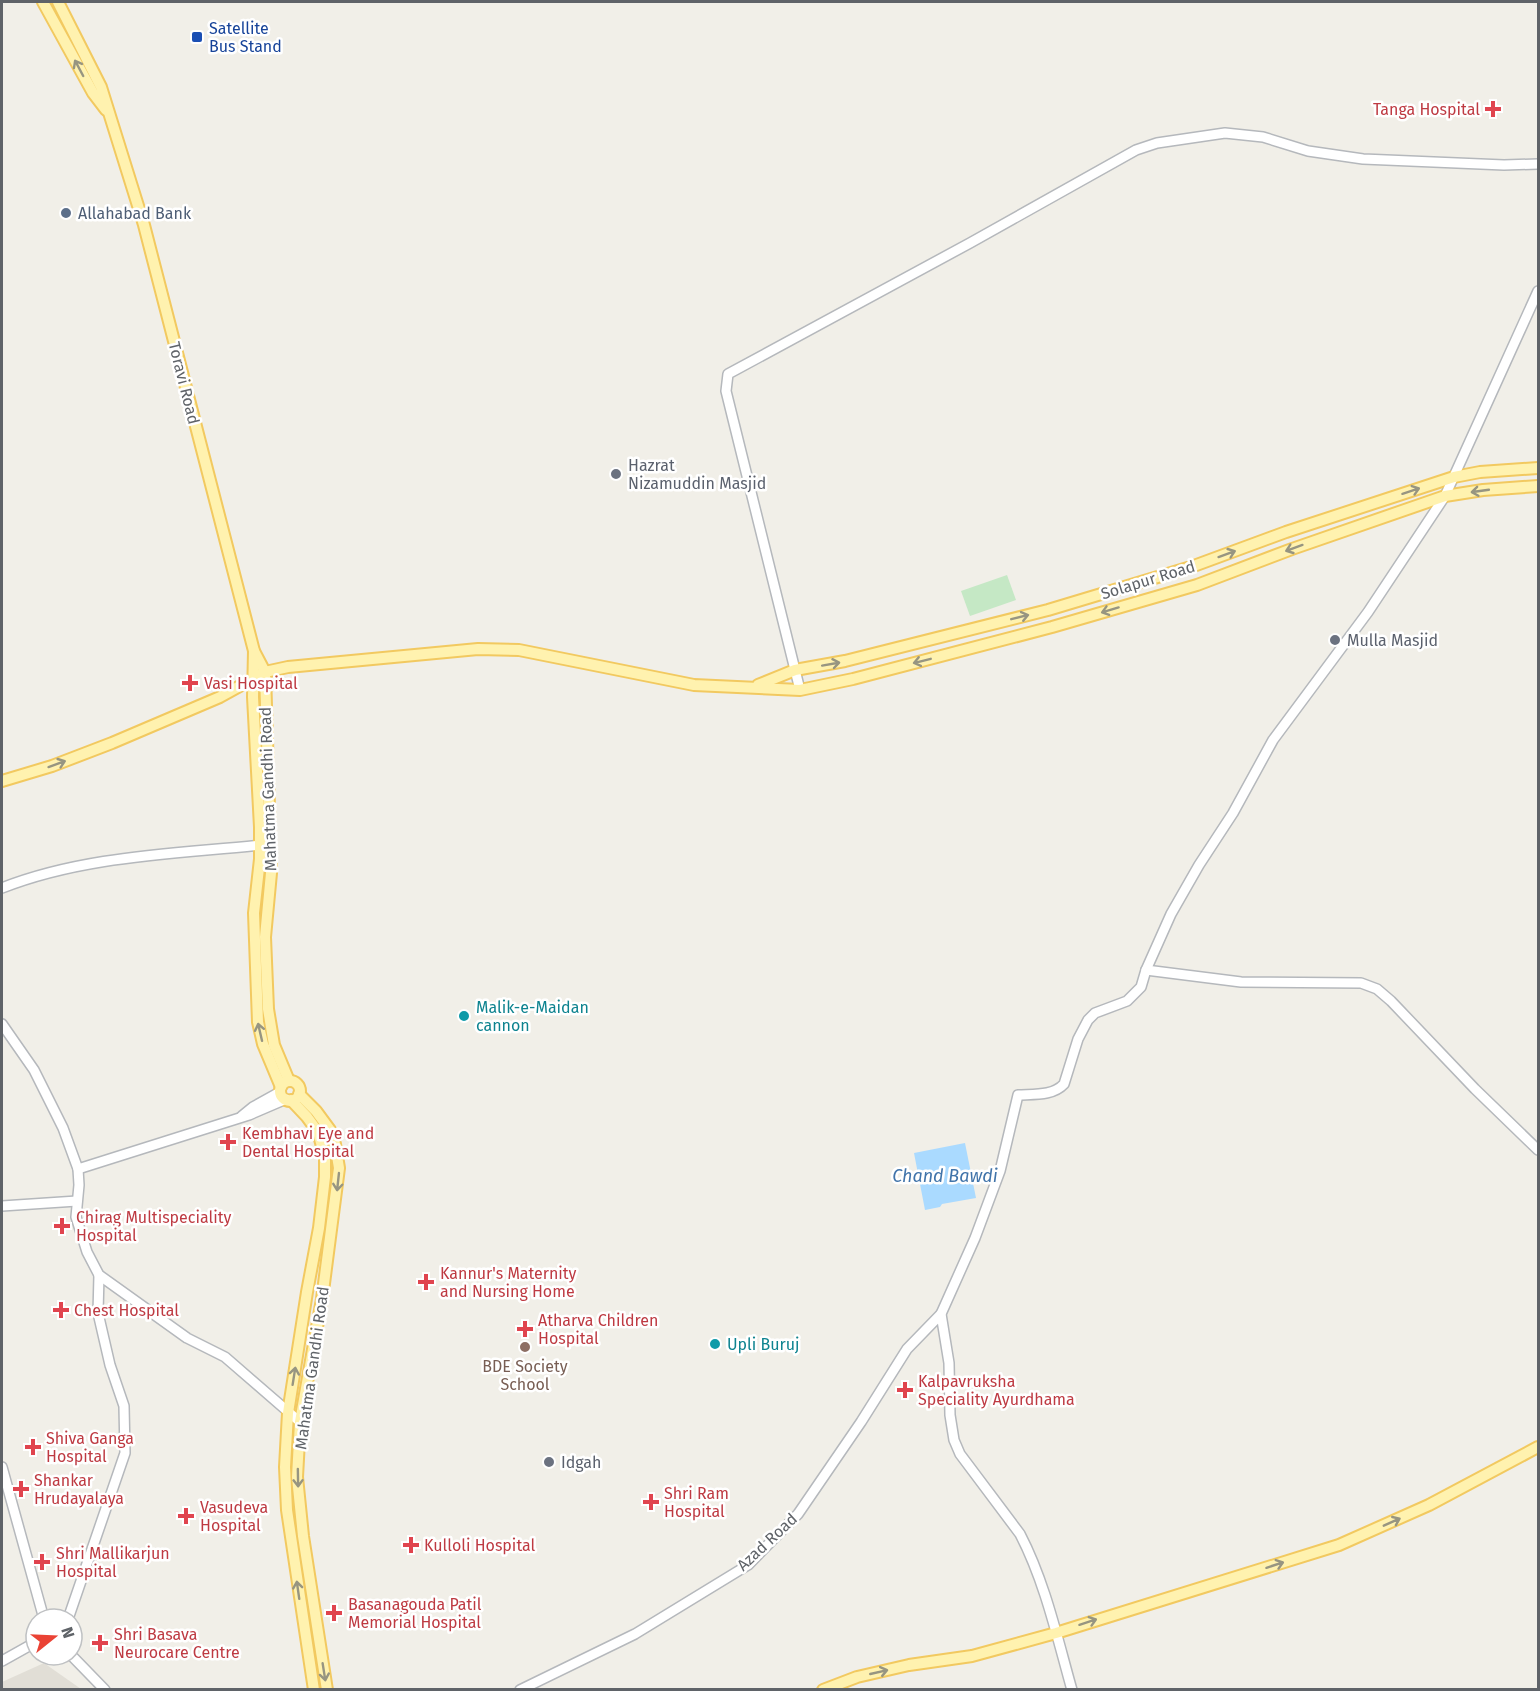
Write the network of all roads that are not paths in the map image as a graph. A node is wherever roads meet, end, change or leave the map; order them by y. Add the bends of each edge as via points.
1 (43, 2) edge
2 (58, 2) edge
3 (111, 117) junction
4 (1539, 164) edge
5 (1539, 291) edge
6 (1539, 468) edge
7 (1454, 477) junction
8 (1539, 486) edge
9 (1445, 496) junction
10 (254, 651) junction
11 (795, 670) junction
12 (265, 672) junction
13 (253, 678) junction
14 (755, 686) junction
15 (800, 690) junction
16 (2, 781) edge
17 (260, 844) junction
18 (2, 888) edge
19 (1146, 970) junction
20 (2, 1024) edge
21 (287, 1092) junction
22 (1539, 1150) edge
23 (78, 1169) junction
24 (77, 1200) junction
25 (2, 1206) edge
26 (99, 1275) junction
27 (941, 1314) junction
28 (288, 1413) junction
29 (300, 1422) junction
30 (1539, 1447) edge
31 (2, 1467) edge
32 (41, 1607) edge
33 (72, 1607) edge
34 (1056, 1633) junction
35 (24, 1649) edge
36 (2, 1661) edge
37 (83, 1667) edge
38 (105, 1689) edge
39 (314, 1689) edge
40 (327, 1689) edge
41 (520, 1689) edge
42 (823, 1689) edge
43 (1072, 1689) edge

3 -> 1 main road, Toravi Road via 93,93
2 - 3 main road, Toravi Road via 101,87
3 - 10 main road, Toravi Road via 144,225
4 - 11 street via 1363,159 1226,133 1157,143 1136,150 728,374 726,391
5 - 7 street
6 - 7 main road, Solapur Road
7 - 9 street
11 -> 7 main road, Solapur Road via 1047,610 1191,567
8 -> 9 main road, Solapur Road
9 -> 15 main road, Solapur Road via 1197,585 1052,627
9 - 19 street via 1368,612 1273,740 1171,914
10 - 12 main road, Mahatma Gandhi Road
10 - 13 main road, Mahatma Gandhi Road
11 - 14 main road, Solapur Road
11 - 15 street
12 - 13 main road, Solapur Road
12 - 14 main road, Solapur Road via 478,649 519,650 693,685
12 - 21 main road, Mahatma Gandhi Road via 271,873 265,938 268,1009
16 -> 13 main road, Solapur Road via 134,734 220,697
13 - 17 main road, Mahatma Gandhi Road
14 - 15 main road, Solapur Road
17 - 18 street via 93,863
21 -> 17 main road, Mahatma Gandhi Road via 263,1044 258,1022 254,913
19 - 22 street via 1241,982 1361,983 1377,989
19 - 27 street via 1134,996 1088,1020 1060,1089 1018,1095 1000,1171
20 - 23 street via 34,1070
21 - 23 street via 260,1112
28 -> 21 main road, Mahatma Gandhi Road via 326,1177 318,1132
21 -> 29 main road, Mahatma Gandhi Road via 316,1111 330,1130 339,1168 322,1299
23 - 24 street
24 - 25 street
24 - 26 street via 76,1217
26 - 28 street via 187,1338 225,1357
26 - 33 street via 98,1313 124,1406 125,1453
27 - 34 street via 954,1440 960,1454 1020,1534 1035,1566
27 - 41 street, Azad Road via 906,1349 798,1514 748,1564 635,1634
28 - 29 street
39 -> 28 main road, Mahatma Gandhi Road via 287,1510
29 -> 40 main road, Mahatma Gandhi Road via 297,1478
34 -> 30 main road via 1344,1543 1429,1505
31 - 32 street
42 -> 34 main road via 857,1677 972,1656
34 - 43 street
35 - 36 street
37 - 38 street

